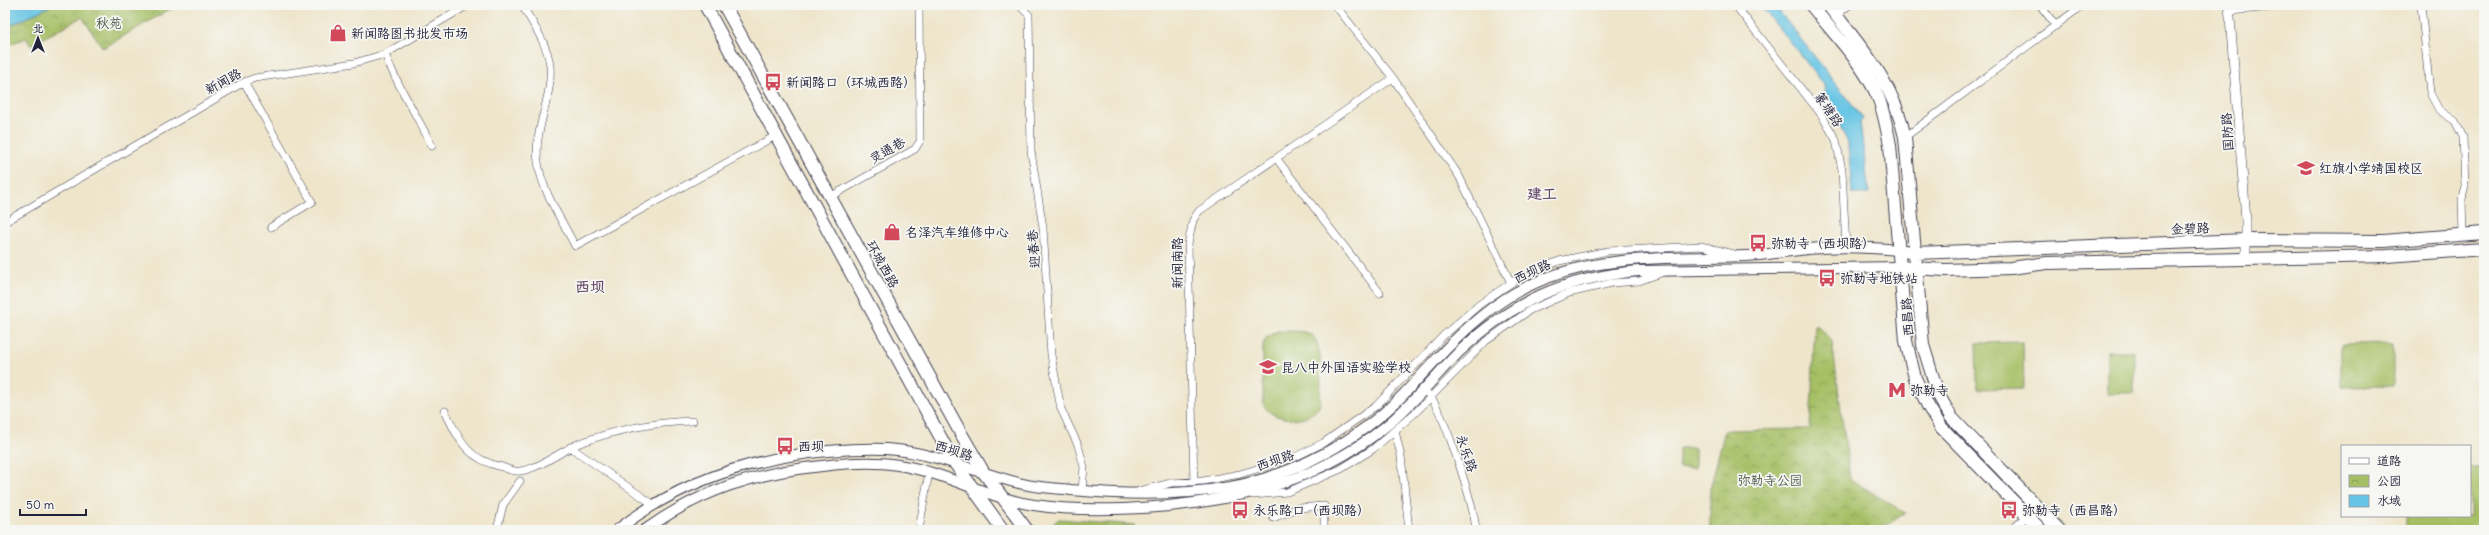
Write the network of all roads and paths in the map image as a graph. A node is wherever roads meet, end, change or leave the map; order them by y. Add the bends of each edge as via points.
1 (468, 5) edge
2 (522, 5) edge
3 (705, 5) edge
4 (724, 5) edge
5 (919, 5) edge
6 (1020, 5) edge
7 (1335, 5) edge
8 (1736, 5) edge
9 (1811, 5) edge
10 (1828, 5) edge
11 (1849, 5) edge
12 (2040, 5) edge
13 (2083, 5) edge
14 (2291, 5) edge
15 (2421, 5) edge
16 (2230, 8) edge
17 (1836, 15) junction
18 (2056, 26) junction
19 (386, 54) junction
20 (1393, 78) junction
21 (244, 82) junction
22 (775, 136) junction
23 (1906, 137) junction
24 (432, 146) dead end
25 (1276, 158) junction
26 (830, 197) junction
27 (5, 222) edge
28 (271, 227) dead end
29 (2484, 233) edge
30 (2463, 235) junction
31 (2246, 240) junction
32 (1846, 248) junction
33 (2484, 249) edge
34 (1898, 250) junction
35 (1916, 253) junction
36 (1746, 256) junction
37 (2246, 258) junction
38 (1899, 267) junction
39 (1918, 268) junction
40 (1511, 283) junction
41 (1380, 294) dead end
42 (1427, 393) junction
43 (445, 411) dead end
44 (693, 421) dead end
45 (1395, 432) junction
46 (570, 447) junction
47 (954, 462) junction
48 (929, 472) junction
49 (984, 473) junction
50 (520, 481) dead end
51 (1194, 482) junction
52 (973, 488) junction
53 (1082, 491) junction
54 (1129, 494) junction
55 (1003, 497) junction
56 (1231, 497) junction
57 (654, 505) junction
58 (2027, 516) junction
59 (1273, 518) dead end
60 (497, 530) edge
61 (617, 530) edge
62 (645, 530) edge
63 (919, 530) edge
64 (1004, 530) edge
65 (1027, 530) edge
66 (1324, 530) edge
67 (1409, 530) edge
68 (1476, 530) edge
69 (2012, 530) edge
70 (2041, 530) edge
71 (2059, 530) edge

1 - 19 street, 新闻路
2 - 22 street via 545,48 550,65 537,144 542,180 575,246
3 - 22 main road
4 - 26 main road, 环城西路
5 - 26 street, 灵通巷 via 920,141 915,149
6 - 53 street, 迎春巷 via 1029,15 1031,151 1044,228 1051,355 1061,409 1078,445 1084,467
7 - 20 street
8 - 32 street, 篆塘路 via 1821,114 1836,140 1842,170
9 - 34 main road, 西昌路 via 1866,76 1878,98 1890,145
10 - 17 main road, 西昌路
11 - 17 street
12 - 18 street
13 - 18 street
14 - 16 street
15 - 30 street via 2430,93 2439,110 2455,121 2462,137 2465,186 2462,198
16 - 31 street, 国防路
17 - 23 main road, 西昌路 via 1877,66 1900,113
18 - 23 street
19 - 21 street, 新闻路 via 354,63 255,78
19 - 24 street via 391,70
20 - 25 street, 新闻南路
20 - 40 street via 1459,176
21 - 27 street, 新闻路
21 - 28 street via 312,202
22 - 47 main road
23 - 35 main road, 西昌路
25 - 41 street
25 - 51 street, 新闻南路 via 1199,211 1190,230 1188,244
26 - 49 main road, 环城西路
29 - 30 main road, 金碧路
30 - 31 main road, 金碧路 via 2383,240
31 - 35 main road, 金碧路
31 - 37 street, 国防路
32 - 34 main road, 西坝路
32 - 36 main road, 西坝路 via 1808,249
33 - 37 main road via 2387,256
34 - 35 main road, 金碧路
34 - 38 main road, 西昌路
35 - 39 main road, 西昌路
36 - 40 street via 1701,246 1608,251 1559,262
36 - 54 main road, 西坝路 via 1623,260 1585,266 1557,274 1519,290 1486,312 1452,342 1383,414 1328,452 1297,467 1243,485 1204,492
37 - 39 main road via 2047,263 2011,268
38 - 39 main road
38 - 42 main road, 西坝路 via 1670,270 1611,274 1566,283 1510,311 1480,333
38 - 58 main road, 西昌路 via 1906,342 1915,378 1928,406 1941,427
39 - 71 main road, 西昌路 via 1923,345 1938,394 1951,417
40 - 51 street via 1480,304 1444,335 1376,406 1323,443 1293,458 1240,474
42 - 45 street
42 - 56 main road, 西坝路 via 1389,424 1337,460 1281,484
42 - 68 street, 永乐路 via 1441,416 1461,474
43 - 46 street via 462,444 484,463 520,472
44 - 46 street via 657,422 610,432
45 - 56 street via 1341,468 1287,492
45 - 67 street via 1401,456
46 - 57 street
47 - 49 main road, 西坝路
47 - 52 main road
47 - 57 main road, 西坝路 via 894,449 846,449 787,455 759,461 703,480
48 - 52 main road, 西坝路
48 - 62 main road, 西坝路 via 897,465 870,463 789,469 736,482 702,495 672,511
48 - 63 street
49 - 53 main road, 西坝路 via 1026,485
49 - 55 main road, 环城西路
50 - 60 street via 504,505
51 - 54 street via 1171,482
52 - 55 main road, 西坝路
52 - 64 main road
53 - 54 main road, 西坝路
55 - 56 main road, 西坝路 via 1034,505 1128,508 1170,506
55 - 65 main road, 环城西路
57 - 61 main road, 西坝路
58 - 69 street
58 - 70 main road, 西昌路
59 - 66 street via 1298,508 1324,506

